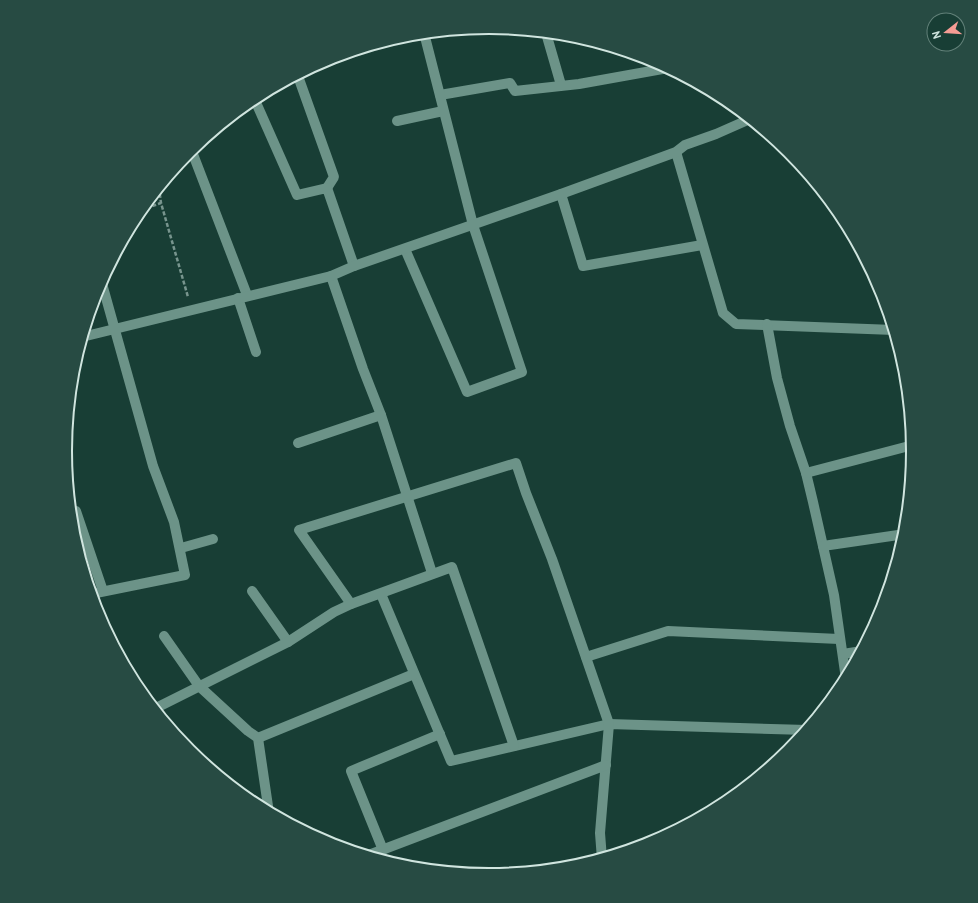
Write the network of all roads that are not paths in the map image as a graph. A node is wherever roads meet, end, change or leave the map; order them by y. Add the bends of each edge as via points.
1 (426, 39) edge
2 (548, 39) edge
3 (658, 70) edge
4 (299, 79) dead end
5 (561, 85) junction
6 (440, 95) junction
7 (257, 104) edge
8 (444, 111) junction
9 (396, 121) dead end
10 (745, 121) edge
11 (676, 152) junction
12 (194, 156) edge
13 (327, 188) junction
14 (561, 194) junction
15 (473, 225) junction
16 (702, 245) junction
17 (405, 250) junction
18 (354, 266) junction
19 (331, 276) junction
20 (105, 289) edge
21 (242, 296) junction
22 (766, 324) junction
23 (116, 329) junction
24 (888, 330) edge
25 (89, 335) edge
26 (256, 352) dead end
27 (381, 415) junction
28 (298, 443) dead end
29 (906, 447) edge
30 (806, 473) junction
31 (407, 496) junction
32 (76, 511) dead end
33 (898, 535) edge
34 (213, 540) dead end
35 (823, 546) junction
36 (181, 548) junction
37 (432, 573) junction
38 (104, 591) junction
39 (252, 591) dead end
40 (96, 593) edge
41 (381, 594) junction
42 (351, 604) junction
43 (164, 636) dead end
44 (839, 639) junction
45 (288, 642) junction
46 (855, 652) edge
47 (843, 654) junction
48 (586, 658) junction
49 (844, 670) edge
50 (414, 674) junction
51 (199, 686) junction
52 (159, 707) edge
53 (609, 724) junction
54 (800, 730) edge
55 (440, 734) junction
56 (258, 738) junction
57 (514, 746) junction
58 (606, 765) junction
59 (268, 806) edge
60 (383, 850) junction
61 (374, 853) edge
62 (602, 854) edge

1 - 6 street
2 - 5 street
3 - 5 street
4 - 13 street via 334,177
5 - 6 street via 515,91 510,83
6 - 8 street
7 - 13 street via 297,195
8 - 9 street
8 - 15 street
10 - 11 street via 686,145
11 - 14 street
11 - 16 street
12 - 21 street
13 - 18 street
14 - 15 street
14 - 16 street via 583,266
15 - 17 street
15 - 17 street via 522,372 467,392
16 - 22 street via 723,313 736,324
17 - 18 street
18 - 19 street
19 - 21 street
19 - 27 street
20 - 23 street
21 - 23 street
21 - 26 street
22 - 24 street via 803,328
22 - 30 street via 777,378
23 - 25 street
23 - 36 street via 153,466
27 - 28 street
27 - 31 street
29 - 30 street
30 - 35 street
31 - 37 street
31 - 42 street via 299,530
31 - 48 street via 516,463
32 - 38 street
33 - 35 street
34 - 36 street
35 - 44 street via 834,594
36 - 38 street via 185,575
37 - 41 street
37 - 57 street via 452,567
38 - 40 street
39 - 45 street
41 - 42 street
41 - 50 street
42 - 45 street
43 - 51 street
44 - 47 street
44 - 48 street via 668,631
45 - 51 street
46 - 47 street
47 - 49 street
48 - 53 street
50 - 55 street
50 - 56 street
51 - 52 street
51 - 56 street
53 - 54 street
53 - 57 street
53 - 58 street
55 - 57 street via 451,761
55 - 60 street via 351,771
56 - 59 street
58 - 60 street
58 - 62 street via 600,833
60 - 61 street

